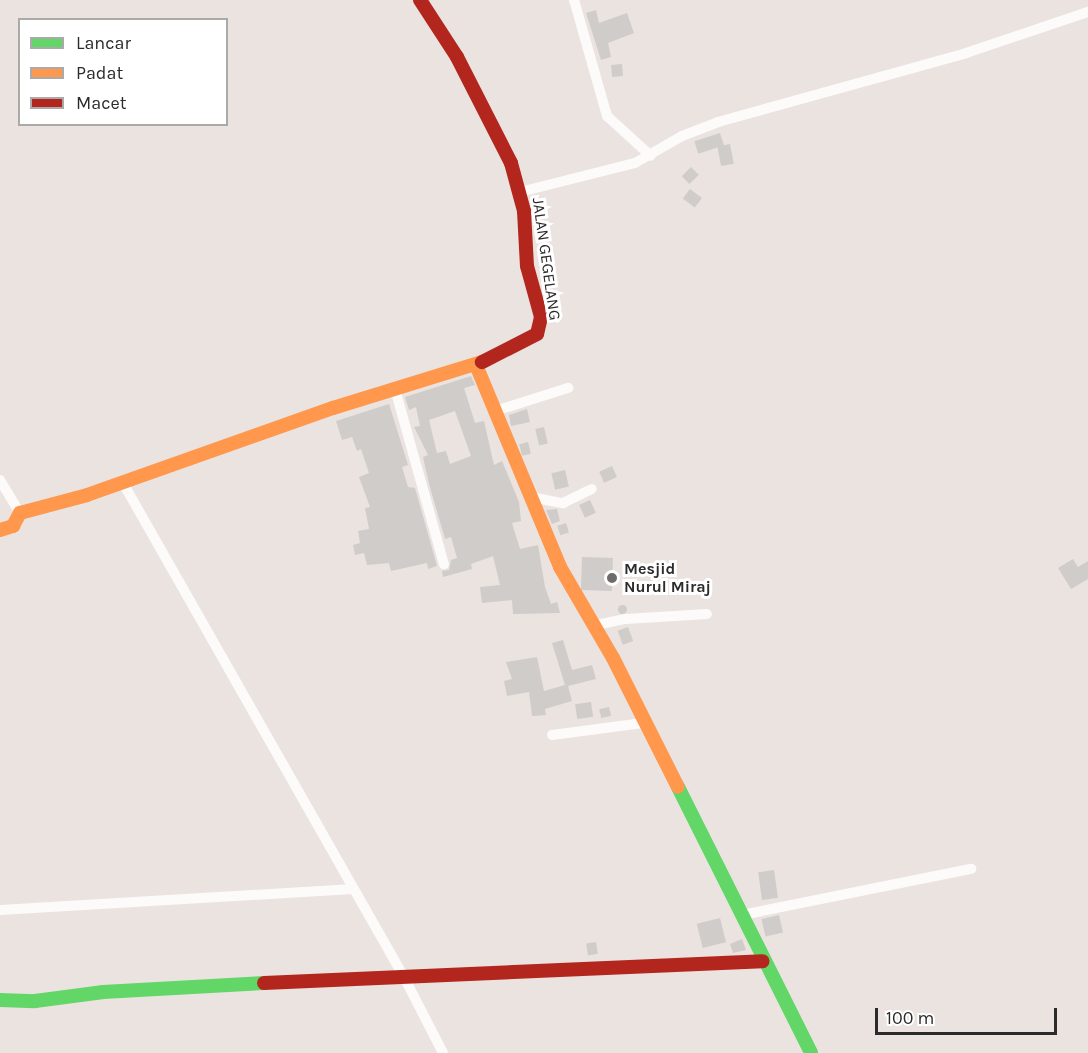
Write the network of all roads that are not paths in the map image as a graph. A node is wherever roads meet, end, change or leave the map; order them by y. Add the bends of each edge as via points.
1 (420, 0) edge
2 (574, 0) edge
3 (1088, 12) edge
4 (651, 156) junction
5 (520, 192) junction
6 (476, 365) junction
7 (568, 388) dead end
8 (395, 389) junction
9 (495, 411) junction
10 (0, 480) edge
11 (123, 483) junction
12 (592, 489) dead end
13 (531, 497) junction
14 (20, 513) junction
15 (0, 530) edge
16 (444, 564) dead end
17 (707, 614) dead end
18 (592, 626) junction
19 (643, 723) junction
20 (552, 735) dead end
21 (971, 869) dead end
22 (353, 889) junction
23 (0, 910) edge
24 (742, 915) junction
25 (763, 960) junction
26 (404, 977) junction
27 (0, 1000) edge
28 (443, 1053) edge
29 (811, 1053) edge

1 - 5 street, JALAN GEGELANG via 457,57 503,146
2 - 4 street via 607,116
3 - 4 street via 966,53 718,122 681,136
4 - 5 street
5 - 6 street, JALAN GEGELANG via 527,266 541,325 531,339
6 - 8 street, JALAN GEGELANG
6 - 9 street
7 - 9 street
8 - 11 street, JALAN GEGELANG
8 - 16 street
9 - 13 street
10 - 14 street
11 - 14 street, JALAN GEGELANG
11 - 22 street
12 - 13 street via 563,503
13 - 18 street via 560,567
14 - 15 street via 13,526
17 - 18 street via 626,619
18 - 19 street via 613,658
19 - 20 street
19 - 24 street
21 - 24 street
22 - 23 street
22 - 26 street
24 - 25 street
25 - 26 street
25 - 29 street
26 - 27 street
26 - 28 street

